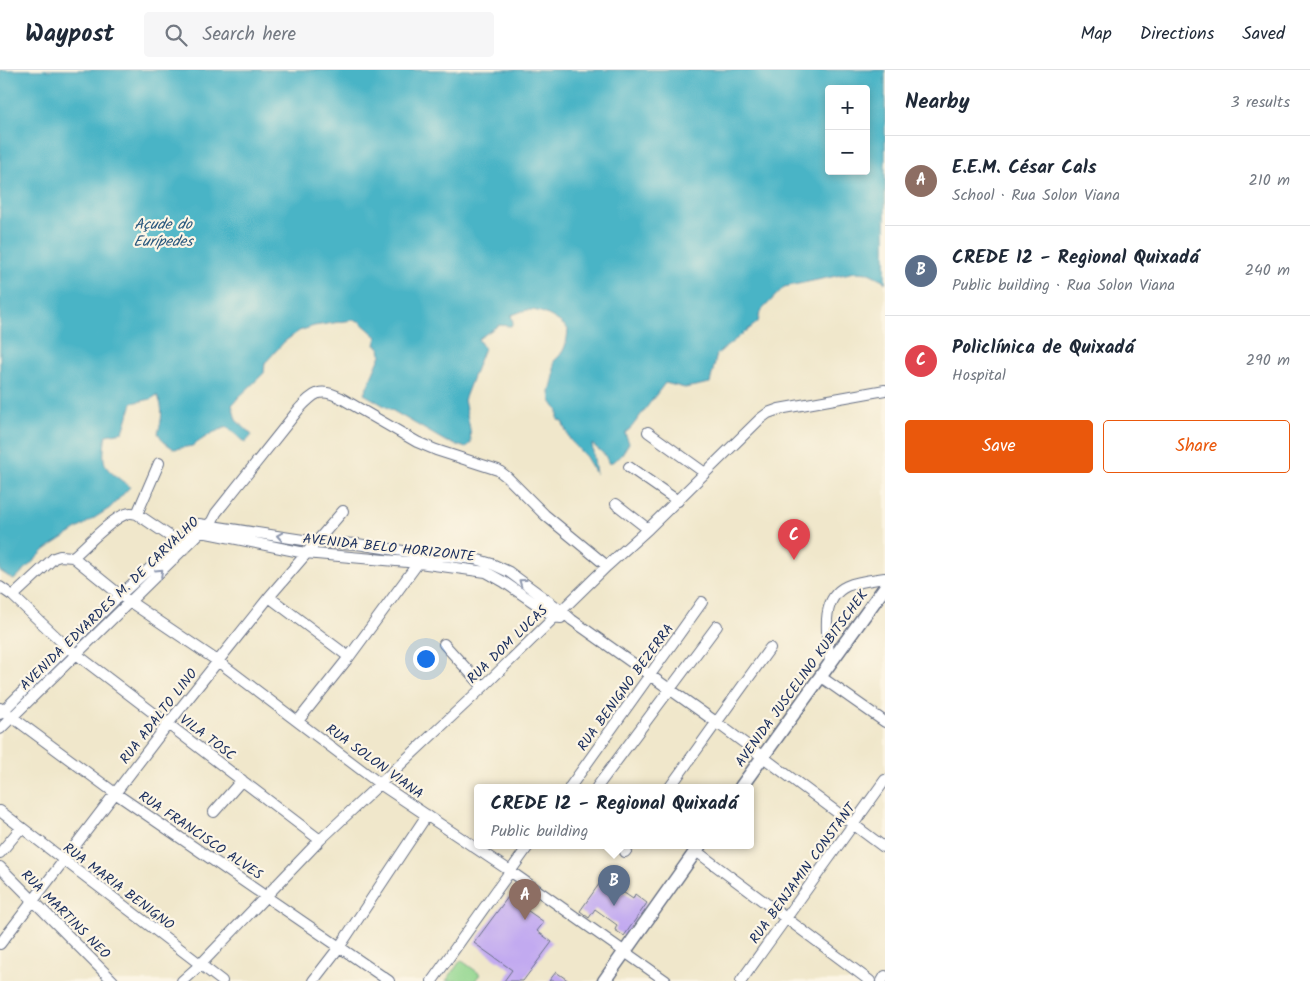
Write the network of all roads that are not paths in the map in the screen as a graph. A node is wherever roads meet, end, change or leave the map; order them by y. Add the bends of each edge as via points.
1 (885, 390) edge
2 (648, 432) dead end
3 (159, 463) dead end
4 (629, 467) dead end
5 (706, 473) junction
6 (678, 500) junction
7 (616, 504) dead end
8 (343, 510) dead end
9 (138, 514) junction
10 (200, 528) junction
11 (648, 529) junction
12 (316, 542) junction
13 (184, 544) junction
14 (357, 544) junction
15 (306, 553) junction
16 (354, 556) junction
17 (73, 557) junction
18 (421, 558) junction
19 (607, 566) junction
20 (885, 578) edge
21 (0, 587) edge
22 (884, 590) edge
23 (120, 595) junction
24 (12, 596) junction
25 (269, 597) junction
26 (129, 602) junction
27 (702, 602) dead end
28 (558, 614) junction
29 (717, 626) dead end
30 (444, 644) dead end
31 (770, 648) dead end
32 (71, 650) junction
33 (349, 657) junction
34 (219, 662) junction
35 (830, 664) junction
36 (650, 676) junction
37 (821, 677) junction
38 (483, 687) junction
39 (669, 690) junction
40 (4, 712) edge
41 (298, 721) junction
42 (716, 722) junction
43 (885, 722) edge
44 (168, 724) junction
45 (0, 729) edge
46 (763, 757) junction
47 (242, 780) junction
48 (885, 780) edge
49 (380, 784) junction
50 (572, 784) edge
51 (599, 784) edge
52 (672, 784) edge
53 (744, 784) edge
54 (115, 793) junction
55 (0, 811) edge
56 (214, 812) dead end
57 (428, 815) junction
58 (853, 825) junction
59 (21, 828) junction
60 (320, 840) junction
61 (474, 846) edge
62 (885, 848) edge
63 (478, 849) edge
64 (525, 849) edge
65 (697, 849) edge
66 (699, 849) edge
67 (0, 853) edge
68 (63, 860) junction
69 (0, 867) edge
70 (510, 871) junction
71 (266, 896) junction
72 (34, 901) junction
73 (786, 918) junction
74 (0, 944) edge
75 (340, 946) junction
76 (625, 953) junction
77 (200, 965) junction
78 (885, 976) edge
79 (114, 981) edge
80 (182, 981) edge
81 (222, 981) edge
82 (313, 981) edge
83 (389, 981) edge
84 (432, 981) edge
85 (604, 981) edge
86 (666, 981) edge
87 (741, 981) edge
88 (870, 981) edge
89 (882, 981) edge

1 - 5 street, RUA DOM LUCAS via 805,403 768,413
2 - 5 street
3 - 9 street
4 - 6 street
5 - 6 street, RUA DOM LUCAS
6 - 11 street, RUA DOM LUCAS
7 - 11 street
8 - 12 street, RUA ADALTO LINO
9 - 13 street
9 - 17 street via 120,517
12 -> 10 street, AVENIDA BELO HORIZONTE
10 - 13 street, AVENIDA EDVARDES M. DE CARVALHO
10 - 15 street, AVENIDA BELO HORIZONTE
10 - 19 street, AVENIDA EDVARDES M. DE CARVALHO via 212,521 311,397 329,392 416,442 498,470 545,515
11 - 19 street, RUA DOM LUCAS
12 - 14 street, AVENIDA BELO HORIZONTE
12 - 15 street, RUA ADALTO LINO
13 - 23 street, AVENIDA EDVARDES M. DE CARVALHO
26 -> 13 street, AVENIDA EDVARDES M. DE CARVALHO
14 - 16 street
14 - 18 street, AVENIDA BELO HORIZONTE
15 - 16 street, AVENIDA BELO HORIZONTE
15 - 25 street, RUA ADALTO LINO
16 - 18 street, AVENIDA BELO HORIZONTE
17 - 23 street, RUA SOLON VIANA
17 - 24 street via 54,558
18 - 28 street, AVENIDA BELO HORIZONTE via 509,572
18 - 33 street
19 - 28 street, RUA DOM LUCAS
20 - 35 street via 846,587 836,595 829,606 827,623
21 - 24 street, VILA TOSC
22 - 35 main road, AVENIDA JUSCELINO KUBITSCHEK
23 - 26 street, RUA SOLON VIANA
23 - 32 street, AVENIDA EDVARDES M. DE CARVALHO
24 - 32 street, VILA TOSC
25 - 33 street
25 - 34 street, RUA ADALTO LINO
26 - 32 street, AVENIDA EDVARDES M. DE CARVALHO
26 - 34 street, RUA SOLON VIANA
27 - 36 street, RUA BENIGNO BEZERRA
28 - 36 street, AVENIDA BELO HORIZONTE via 572,620
28 - 38 street, RUA DOM LUCAS
29 - 39 street
30 - 38 street
31 - 42 street
32 - 40 street, AVENIDA EDVARDES M. DE CARVALHO
32 - 44 street, VILA TOSC
33 - 41 street
34 - 41 street, RUA SOLON VIANA
34 - 44 street, RUA ADALTO LINO
35 - 37 main road, AVENIDA JUSCELINO KUBITSCHEK
36 - 39 street, AVENIDA BELO HORIZONTE
36 - 50 street, RUA BENIGNO BEZERRA
37 - 43 street
37 - 46 main road, AVENIDA JUSCELINO KUBITSCHEK
38 - 49 street, RUA DOM LUCAS
39 - 42 street, AVENIDA BELO HORIZONTE
39 - 51 street
40 - 45 street, AVENIDA EDVARDES M. DE CARVALHO
40 - 54 street, RUA FRANCISCO ALVES
41 - 49 street, RUA SOLON VIANA
42 - 46 street, AVENIDA BELO HORIZONTE
42 - 52 street
44 - 47 street, VILA TOSC
44 - 54 street, RUA ADALTO LINO
46 - 53 main road, AVENIDA JUSCELINO KUBITSCHEK
46 - 58 street
47 - 56 street
47 - 60 street, VILA TOSC
48 - 58 street, RUA BENJAMIN CONSTANT
49 - 57 street, RUA SOLON VIANA
49 - 60 street, RUA DOM LUCAS
54 - 68 street, RUA ADALTO LINO
54 - 71 street, RUA FRANCISCO ALVES
55 - 59 street, RUA MARIA BENIGNO
57 - 61 street, RUA SOLON VIANA
57 - 75 street
58 - 62 street
58 - 73 street, RUA BENJAMIN CONSTANT
59 - 67 street
59 - 68 street, RUA MARIA BENIGNO
60 - 71 street, RUA DOM LUCAS
63 - 70 street, RUA SOLON VIANA
64 - 70 street
65 - 76 main road
66 - 73 street
68 - 72 street, RUA ADALTO LINO
68 - 77 street, RUA MARIA BENIGNO
69 - 72 street, RUA MARTINS NEO
70 - 76 street, RUA SOLON VIANA
70 - 84 street
71 - 75 street, RUA FRANCISCO ALVES
71 - 77 street, RUA DOM LUCAS
72 - 74 street, RUA ADALTO LINO
72 - 79 street, RUA MARTINS NEO
73 - 87 street, RUA BENJAMIN CONSTANT
73 - 88 street
75 - 82 street
75 - 83 street, RUA FRANCISCO ALVES
76 - 85 main road
76 - 86 street, RUA SOLON VIANA
77 - 80 street, RUA DOM LUCAS
77 - 81 street, RUA MARIA BENIGNO
78 - 89 street

